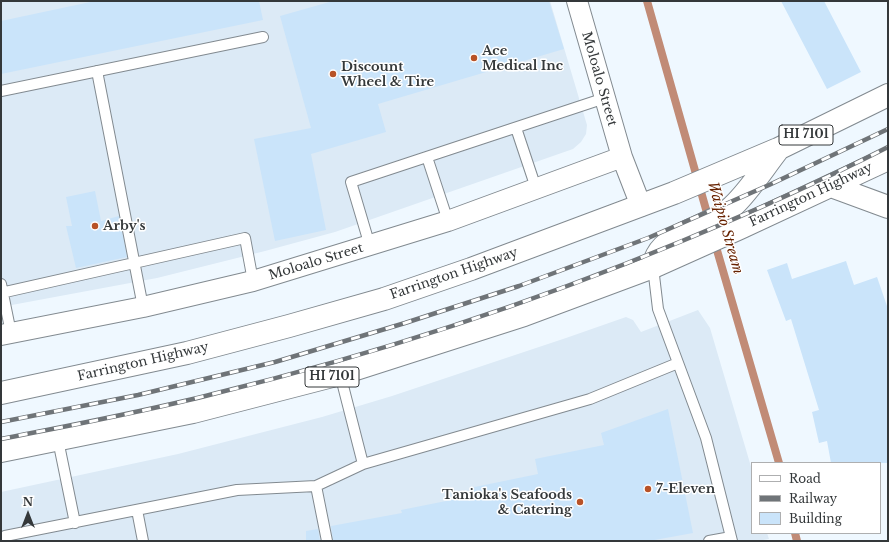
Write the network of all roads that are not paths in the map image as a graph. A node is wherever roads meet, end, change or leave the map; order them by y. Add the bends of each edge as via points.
1 (577, 1) edge
2 (263, 37) dead end
3 (97, 71) junction
4 (1, 91) edge
5 (888, 95) edge
6 (605, 98) junction
7 (516, 128) junction
8 (778, 149) junction
9 (622, 156) junction
10 (427, 157) junction
11 (888, 159) edge
12 (831, 186) junction
13 (536, 188) junction
14 (641, 206) junction
15 (888, 207) edge
16 (448, 221) junction
17 (687, 241) junction
18 (370, 246) junction
19 (135, 263) junction
20 (653, 267) junction
21 (253, 281) junction
22 (2, 290) edge
23 (143, 307) junction
24 (6, 334) edge
25 (678, 363) junction
26 (340, 374) junction
27 (1, 393) edge
28 (58, 440) junction
29 (1, 451) edge
30 (363, 464) junction
31 (316, 486) junction
32 (137, 510) junction
33 (75, 523) junction
34 (731, 539) edge
35 (1, 540) edge
36 (143, 541) edge
37 (327, 541) edge
38 (710, 541) edge

1 - 6 street, Moloalo Street
2 - 3 lane
3 - 4 lane
3 - 19 lane
5 - 8 main road, Farrington Highway / HI 7101
6 - 7 lane
6 - 9 street, Moloalo Street
7 - 10 lane
7 - 13 lane
8 - 14 main road, Farrington Highway / HI 7101
8 - 17 main road via 733,206
9 - 13 street, Moloalo Street
9 - 14 street, Moloalo Street
10 - 16 lane
10 - 18 lane via 351,182
11 - 12 main road, Farrington Highway / HI 7101
12 - 15 main road
12 - 17 main road, Farrington Highway / HI 7101 via 740,228
13 - 16 street, Moloalo Street
14 - 27 main road, Farrington Highway / HI 7101 via 384,299 187,353
16 - 18 street, Moloalo Street
17 - 20 main road, Farrington Highway / HI 7101
18 - 21 street, Moloalo Street
19 - 21 lane via 245,238
19 - 22 lane
19 - 23 lane
20 - 25 lane via 658,309
20 - 26 main road, Farrington Highway / HI 7101 via 524,315
21 - 23 street, Moloalo Street
22 - 24 lane
23 - 24 street, Moloalo Street
25 - 30 lane via 590,399
25 - 34 lane via 706,438
26 - 28 main road, Farrington Highway / HI 7101 via 193,412
26 - 30 lane
28 - 29 main road, Farrington Highway / HI 7101
28 - 33 lane
30 - 31 lane
31 - 32 lane via 237,490
31 - 37 lane
32 - 33 lane
32 - 36 lane
33 - 35 lane via 5,536
34 - 38 lane

